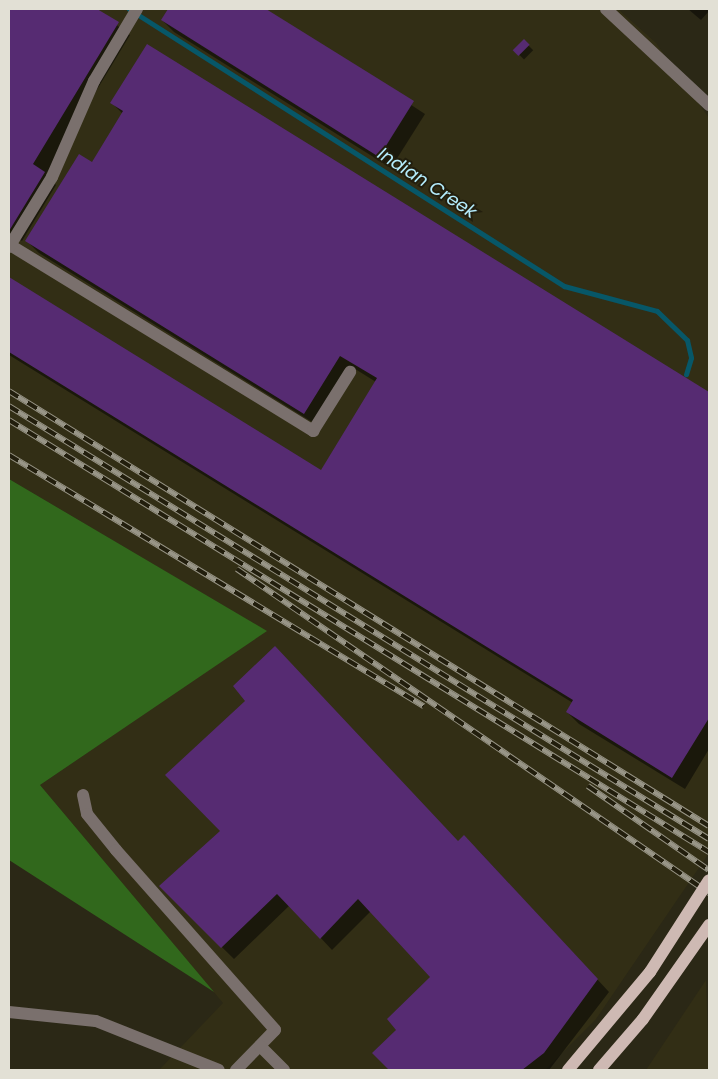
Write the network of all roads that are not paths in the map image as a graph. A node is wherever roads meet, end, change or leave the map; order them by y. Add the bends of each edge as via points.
1 (137, 9) edge
2 (606, 9) edge
3 (709, 105) edge
4 (10, 246) edge
5 (350, 372) dead end
6 (83, 795) dead end
7 (709, 880) edge
8 (709, 924) edge
9 (9, 1012) edge
10 (260, 1046) junction
11 (219, 1070) edge
12 (236, 1070) edge
13 (284, 1070) edge
14 (568, 1070) edge
15 (599, 1070) edge

1 - 4 street via 94,81 52,177
2 - 3 street
4 - 5 street via 312,431
6 - 10 street via 87,814 116,850 275,1030
7 - 14 main road, bridge via 650,972
8 - 15 main road via 643,1019
9 - 11 street via 96,1021
10 - 12 street
10 - 13 street

